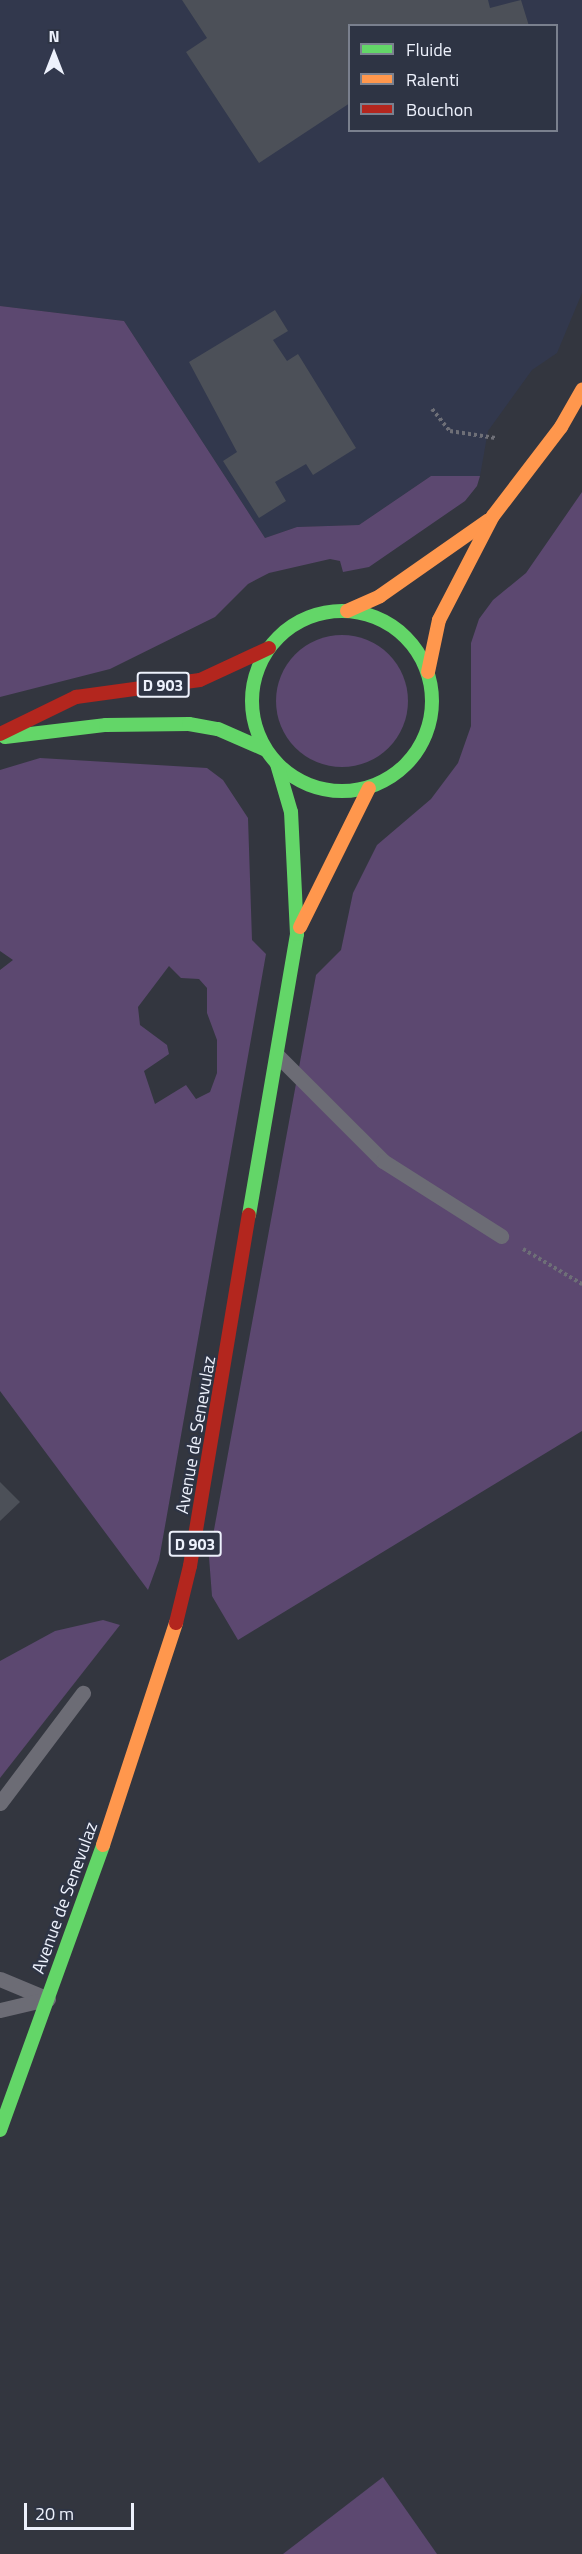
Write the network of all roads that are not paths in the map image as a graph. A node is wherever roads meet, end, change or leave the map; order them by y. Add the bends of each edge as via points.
1 (582, 390) edge
2 (493, 516) junction
3 (347, 611) junction
4 (269, 648) junction
5 (428, 672) junction
6 (0, 736) edge
7 (266, 750) junction
8 (277, 764) junction
9 (369, 788) junction
10 (297, 934) junction
11 (276, 1055) junction
12 (501, 1236) road end
13 (83, 1693) dead end
14 (0, 1803) edge
15 (0, 1979) edge
16 (48, 1999) junction
17 (0, 2010) edge
18 (0, 2130) edge

1 - 2 main road via 547,447
2 - 3 main road via 396,586
2 - 5 main road via 439,620
3 - 4 main road via 329,612 296,624
3 - 5 main road via 382,620 397,630 421,656
4 - 6 main road, D 903 via 200,680 76,697
4 - 7 main road via 251,698 257,734
5 - 9 main road via 433,701 423,742 395,775
6 - 7 main road, D 903 via 106,725 189,724 218,729
7 - 8 main road
8 - 9 main road via 320,789
8 - 10 main road, Avenue de Senevulaz / D 903 via 291,812
9 - 10 main road, Avenue de Senevulaz / D 903
10 - 11 main road, Avenue de Senevulaz / D 903
11 - 12 lane via 383,1161
11 - 16 main road, Avenue de Senevulaz / D 903 via 190,1566 163,1671
13 - 14 lane
15 - 16 lane
16 - 17 lane
16 - 18 main road, Avenue de Senevulaz / D 903

